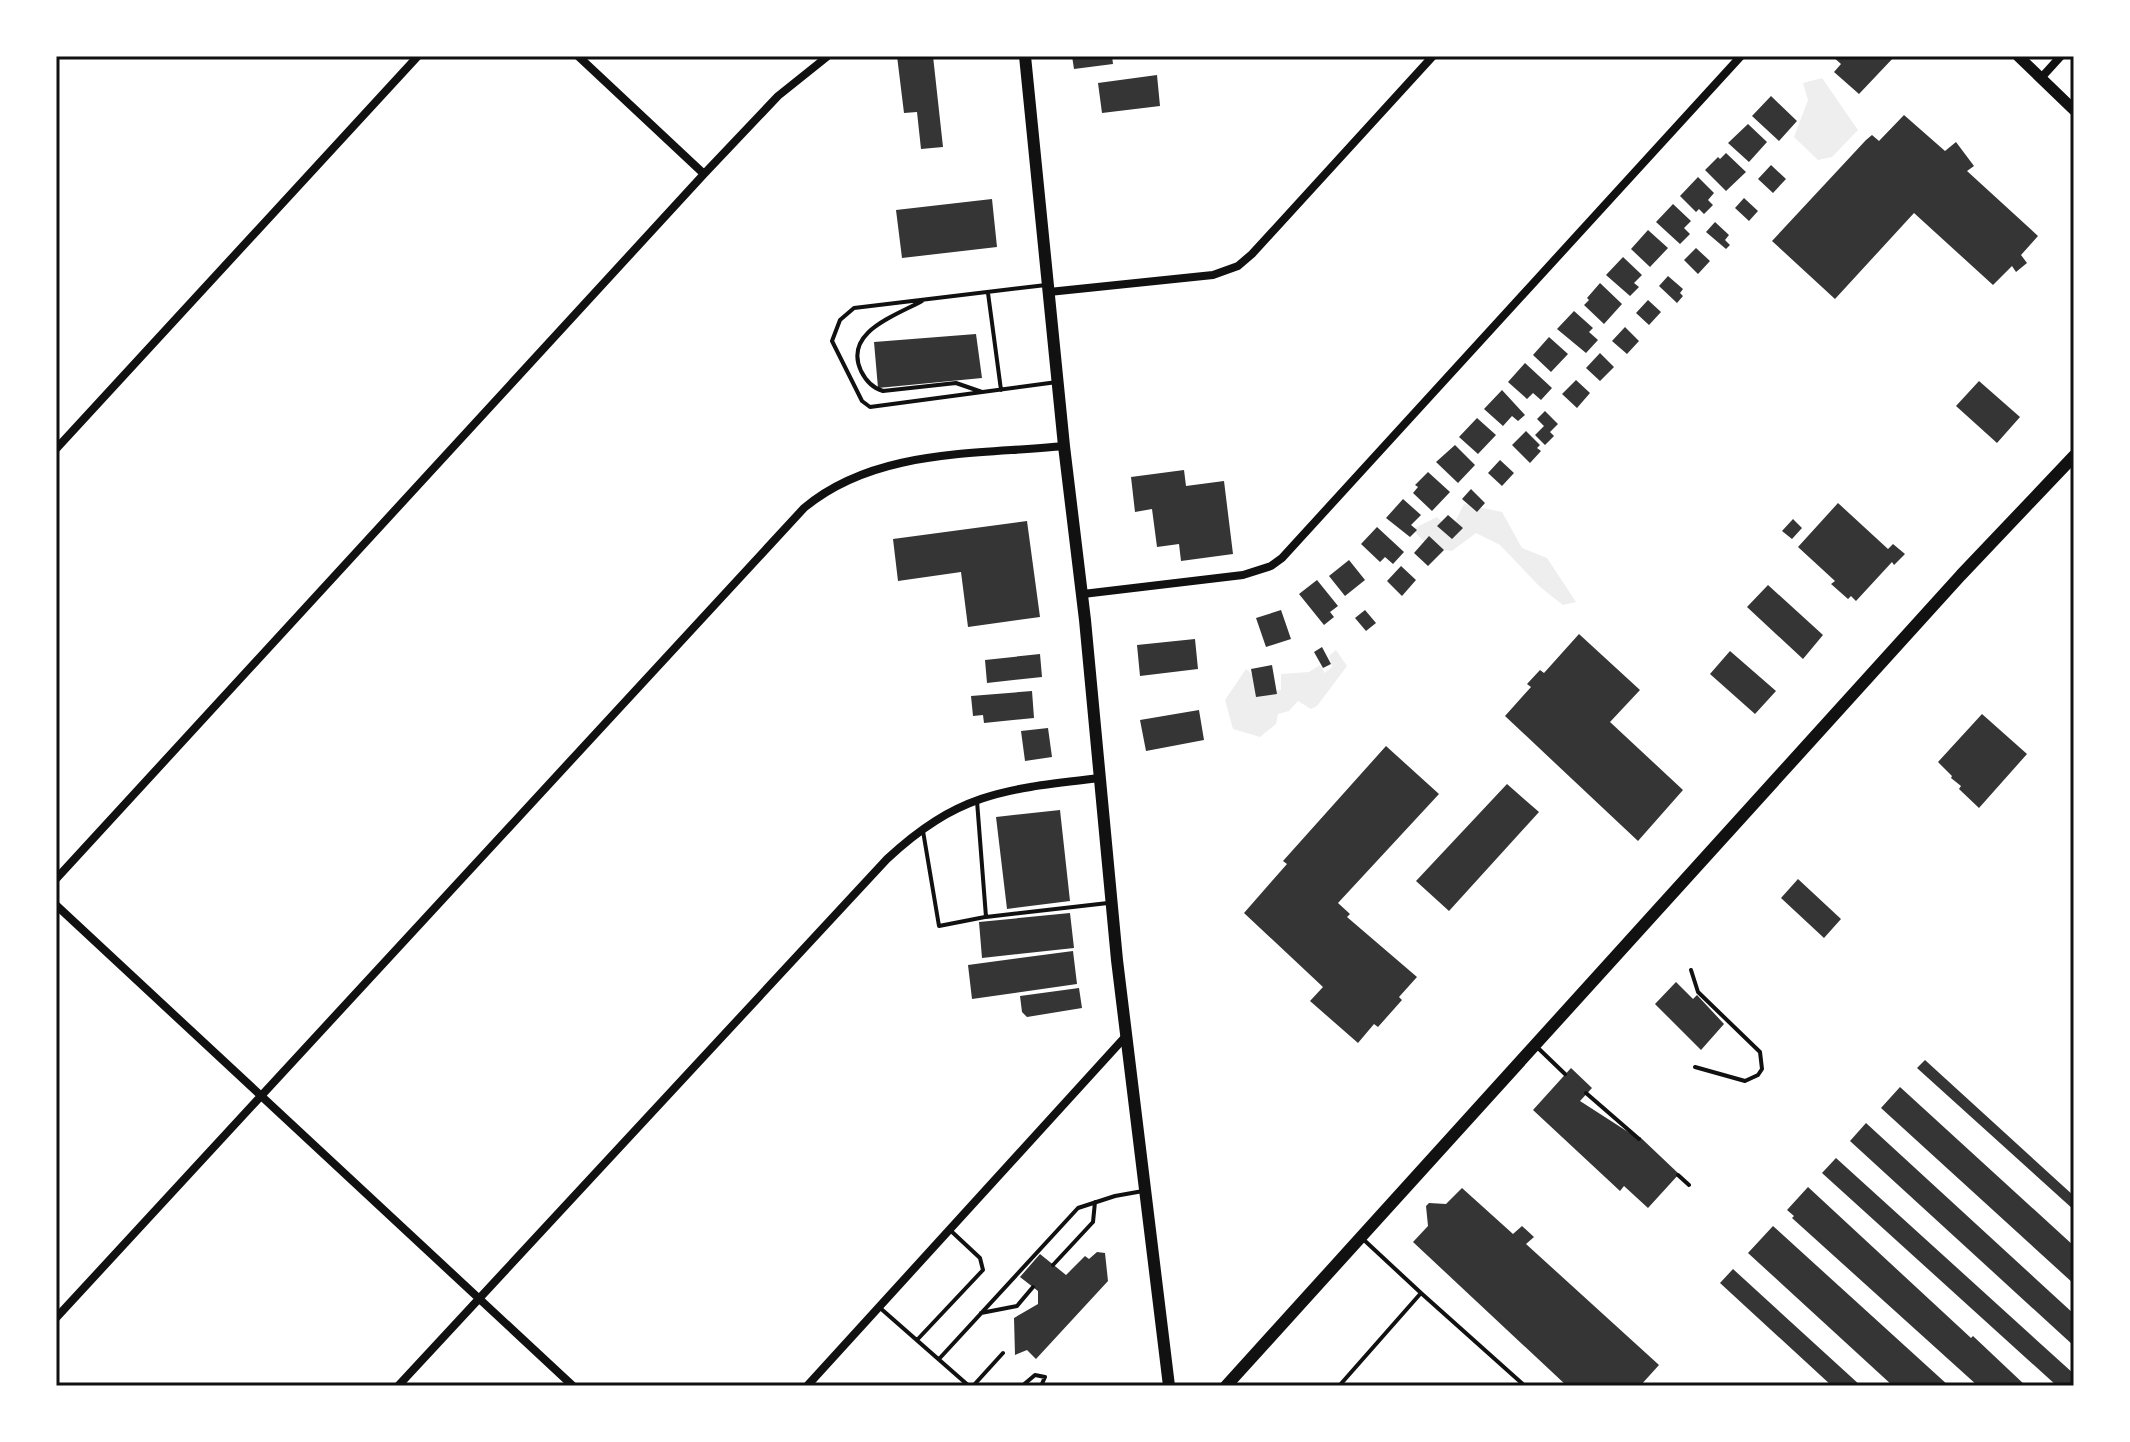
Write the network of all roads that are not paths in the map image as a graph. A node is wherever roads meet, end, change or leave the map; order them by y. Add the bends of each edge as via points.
1 (418, 56) edge
2 (578, 56) edge
3 (828, 56) edge
4 (1025, 56) edge
5 (1433, 56) edge
6 (1741, 56) edge
7 (2018, 56) edge
8 (2061, 56) edge
9 (2041, 78) junction
10 (2074, 110) edge
11 (704, 174) junction
12 (1048, 289) junction
13 (988, 292) junction
14 (925, 300) junction
15 (1058, 382) junction
16 (1001, 390) junction
17 (983, 392) junction
18 (1064, 446) junction
19 (56, 449) edge
20 (2074, 456) edge
21 (1083, 594) junction
22 (1100, 778) junction
23 (977, 798) junction
24 (922, 829) junction
25 (56, 879) edge
26 (1111, 902) junction
27 (56, 905) edge
28 (986, 917) junction
29 (1691, 970) dead end
30 (1126, 1036) junction
31 (1535, 1045) junction
32 (1695, 1067) dead end
33 (1565, 1074) dead end
34 (1586, 1093) dead end
35 (262, 1097) junction
36 (1639, 1139) dead end
37 (1678, 1175) dead end
38 (1689, 1185) dead end
39 (1145, 1191) junction
40 (1095, 1202) junction
41 (950, 1230) junction
42 (1361, 1237) junction
43 (1053, 1265) dead end
44 (1033, 1287) dead end
45 (1421, 1293) junction
46 (480, 1298) junction
47 (879, 1307) junction
48 (981, 1313) junction
49 (56, 1318) edge
50 (917, 1340) junction
51 (1003, 1353) dead end
52 (939, 1359) junction
53 (1345, 1380) junction
54 (398, 1386) edge
55 (573, 1386) edge
56 (807, 1386) edge
57 (971, 1386) edge
58 (1022, 1386) edge
59 (1041, 1386) edge
60 (1169, 1386) edge
61 (1226, 1386) edge
62 (1339, 1386) edge
63 (1351, 1386) edge
64 (1525, 1386) edge

1 - 19 street
2 - 11 street
3 - 11 street via 778,96
4 - 12 main road
5 - 12 street via 1238,266 1213,275
6 - 21 street via 1282,558 1243,575
7 - 9 main road
8 - 9 street
9 - 10 main road
11 - 25 street
12 - 13 lane
12 - 15 main road
13 - 14 lane
13 - 16 lane
14 - 17 lane via 862,338 857,362 866,380 883,391 956,383
14 - 17 lane via 854,308 840,320 832,341 862,401 880,407
15 - 16 lane
15 - 18 main road
16 - 17 lane
18 - 21 main road
18 - 35 street via 880,467 812,501
20 - 31 main road
21 - 22 main road
22 - 23 street
22 - 26 main road
23 - 24 street
23 - 28 lane
24 - 28 lane via 939,926
24 - 46 street via 887,859
26 - 28 lane
26 - 30 main road
27 - 35 street
29 - 32 lane via 1698,992 1760,1052 1762,1062 1758,1075 1745,1081
30 - 39 main road
30 - 41 street
31 - 33 lane
31 - 42 main road
34 - 36 lane
35 - 46 street
35 - 49 street
37 - 38 lane
39 - 40 lane
39 - 60 main road
40 - 43 lane via 1093,1222
40 - 48 lane via 1078,1208
41 - 47 street
41 - 50 lane via 980,1258 983,1270
42 - 45 lane
42 - 61 main road
44 - 48 lane via 1017,1306
45 - 53 lane
45 - 64 lane
46 - 54 street
46 - 55 street
47 - 50 lane
47 - 56 street
48 - 52 lane
50 - 52 lane
51 - 57 lane
52 - 57 lane
53 - 62 lane
53 - 63 lane
58 - 59 lane via 1035,1375 1045,1377

